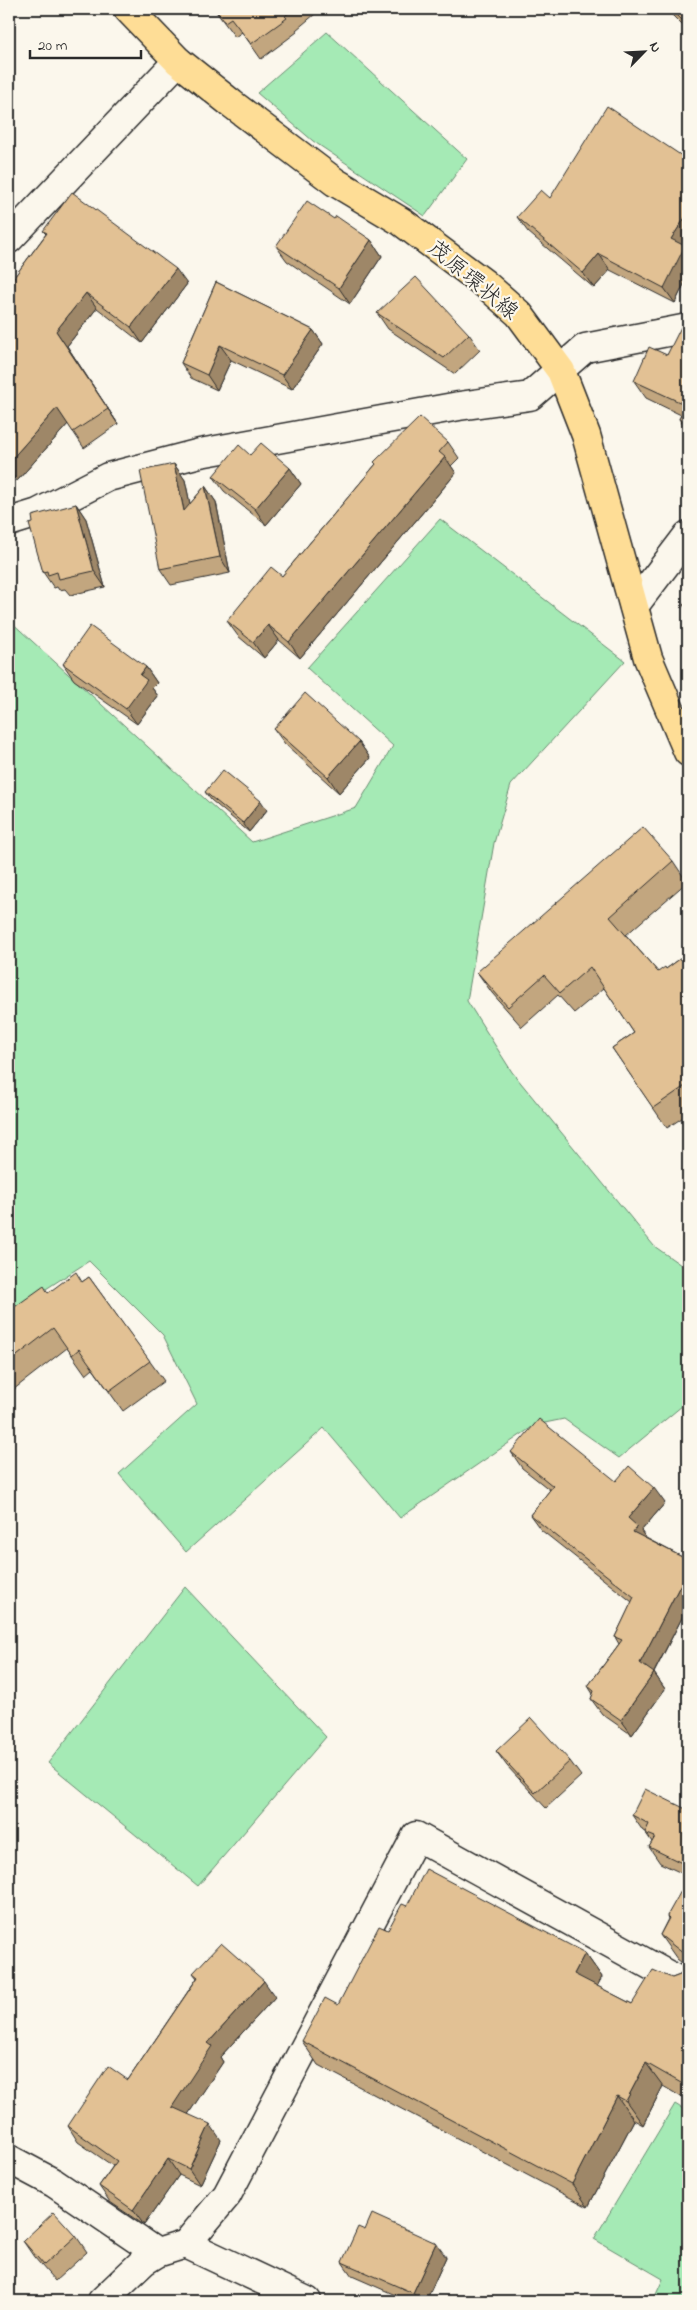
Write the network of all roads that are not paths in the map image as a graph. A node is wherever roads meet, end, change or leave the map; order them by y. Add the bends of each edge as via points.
1 (128, 9) edge
2 (178, 61) junction
3 (9, 239) edge
4 (688, 328) edge
5 (561, 370) junction
6 (9, 522) edge
7 (688, 535) edge
8 (634, 606) junction
9 (682, 720) edge
10 (688, 752) edge
11 (688, 1986) edge
12 (9, 2159) edge
13 (186, 2244) junction
14 (157, 2252) junction
15 (102, 2301) edge
16 (307, 2301) edge

1 - 2 main road, 茂原環状線
2 - 3 street
2 - 5 main road, 茂原環状線 via 335,182 402,222 485,284 519,314
4 - 5 street via 585,348
5 - 6 street via 530,396 200,453 108,477 38,513
5 - 8 main road, 茂原環状線 via 586,434
7 - 8 street
8 - 9 main road, 茂原環状線 via 648,658
9 - 10 main road, 茂原環状線
11 - 13 street via 416,1836 227,2195
12 - 14 street via 54,2183
13 - 14 street
13 - 16 street
14 - 15 street

